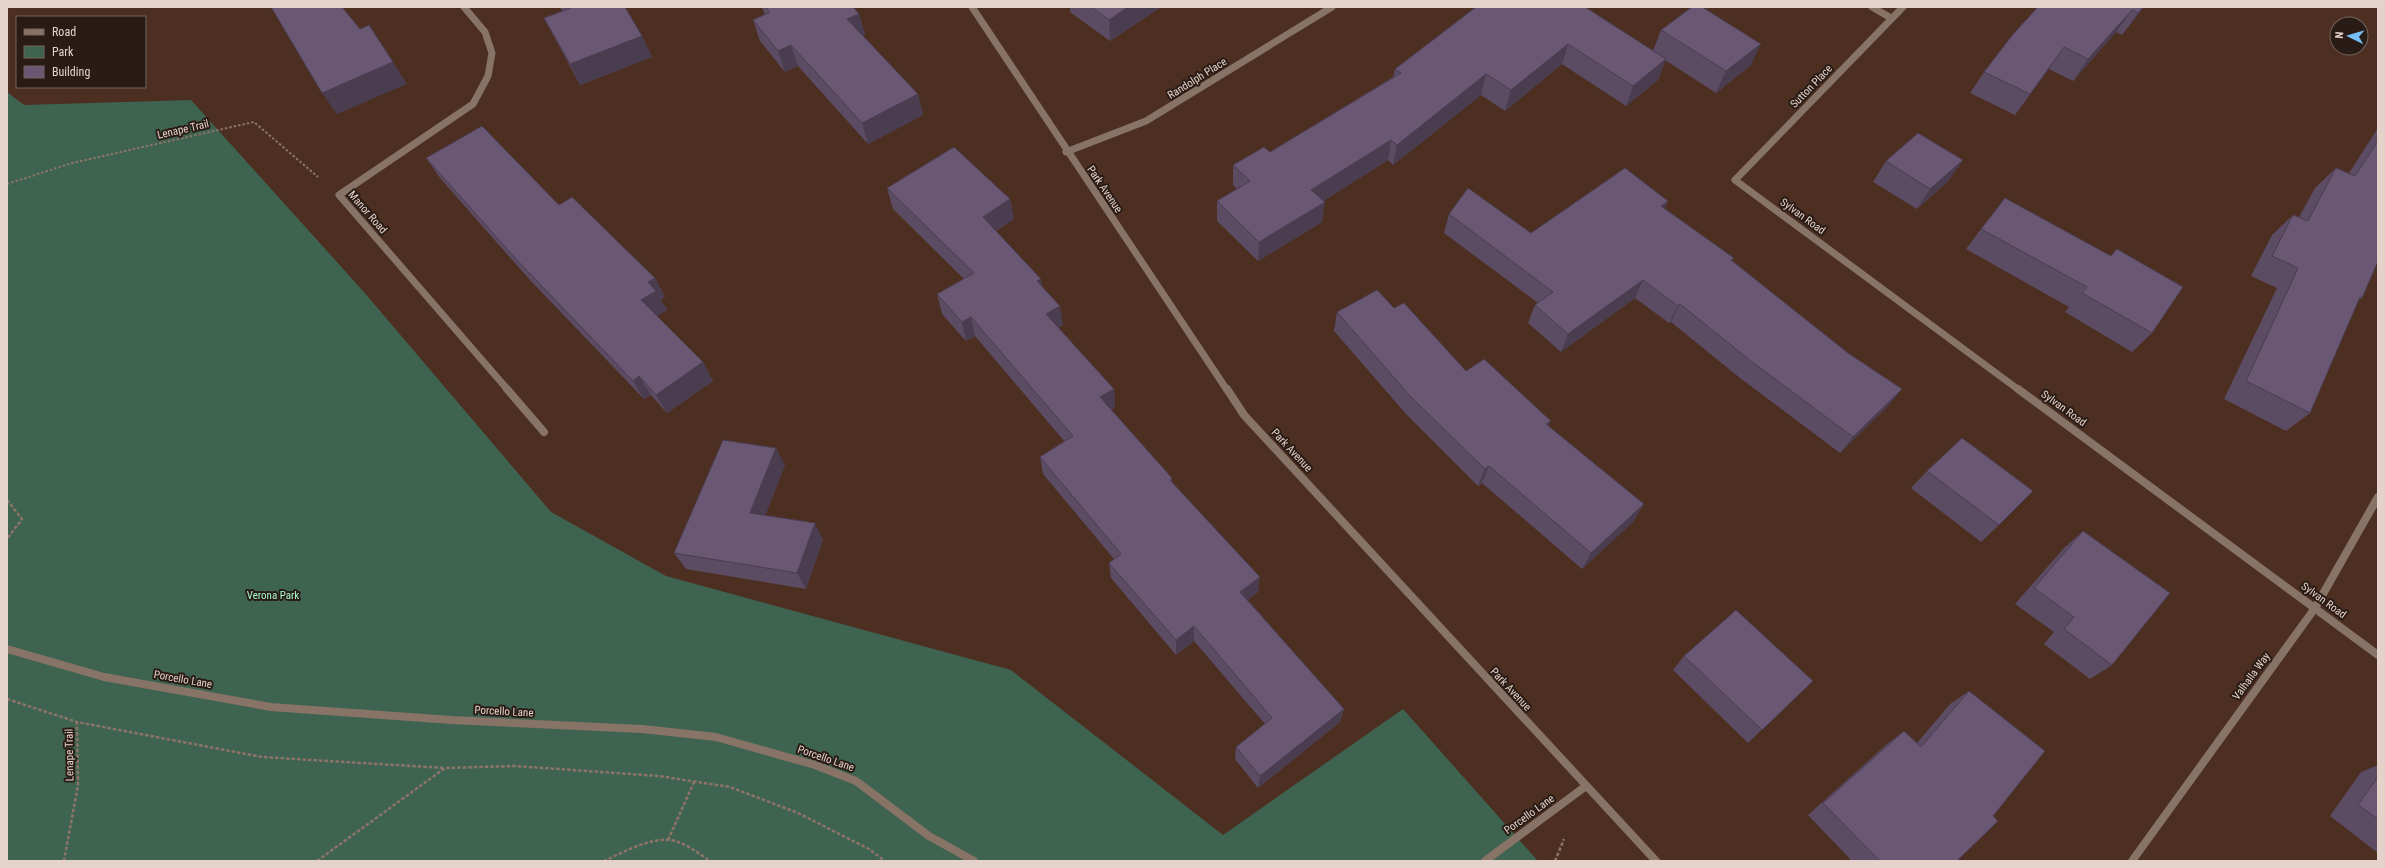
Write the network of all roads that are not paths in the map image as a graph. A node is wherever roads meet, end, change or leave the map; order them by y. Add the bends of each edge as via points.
1 (464, 7) edge
2 (972, 7) edge
3 (1332, 7) edge
4 (1872, 7) edge
5 (1903, 7) edge
6 (1891, 18) junction
7 (1066, 152) junction
8 (1735, 180) joint
9 (544, 432) dead end
10 (2378, 497) edge
11 (2315, 608) junction
12 (7, 649) edge
13 (2378, 655) edge
14 (1586, 786) junction
15 (974, 861) edge
16 (1485, 861) edge
17 (1656, 861) edge
18 (2132, 861) edge

1 - 9 street, Manor Road via 482,25 494,55 487,81 473,104 339,195
2 - 7 street, Park Avenue
3 - 7 street, Randolph Place via 1146,121
4 - 6 street
5 - 6 street, Sutton Place
6 - 8 street, Sutton Place
7 - 14 street, Park Avenue via 1244,415
8 - 11 street, Sylvan Road
10 - 11 street, Valhalla Way
11 - 13 street, Sylvan Road
11 - 18 street, Valhalla Way
12 - 15 street, Porcello Lane via 104,677 270,707 451,720 642,729 716,737 814,765 856,781 929,836
14 - 16 street, Porcello Lane
14 - 17 street, Park Avenue

